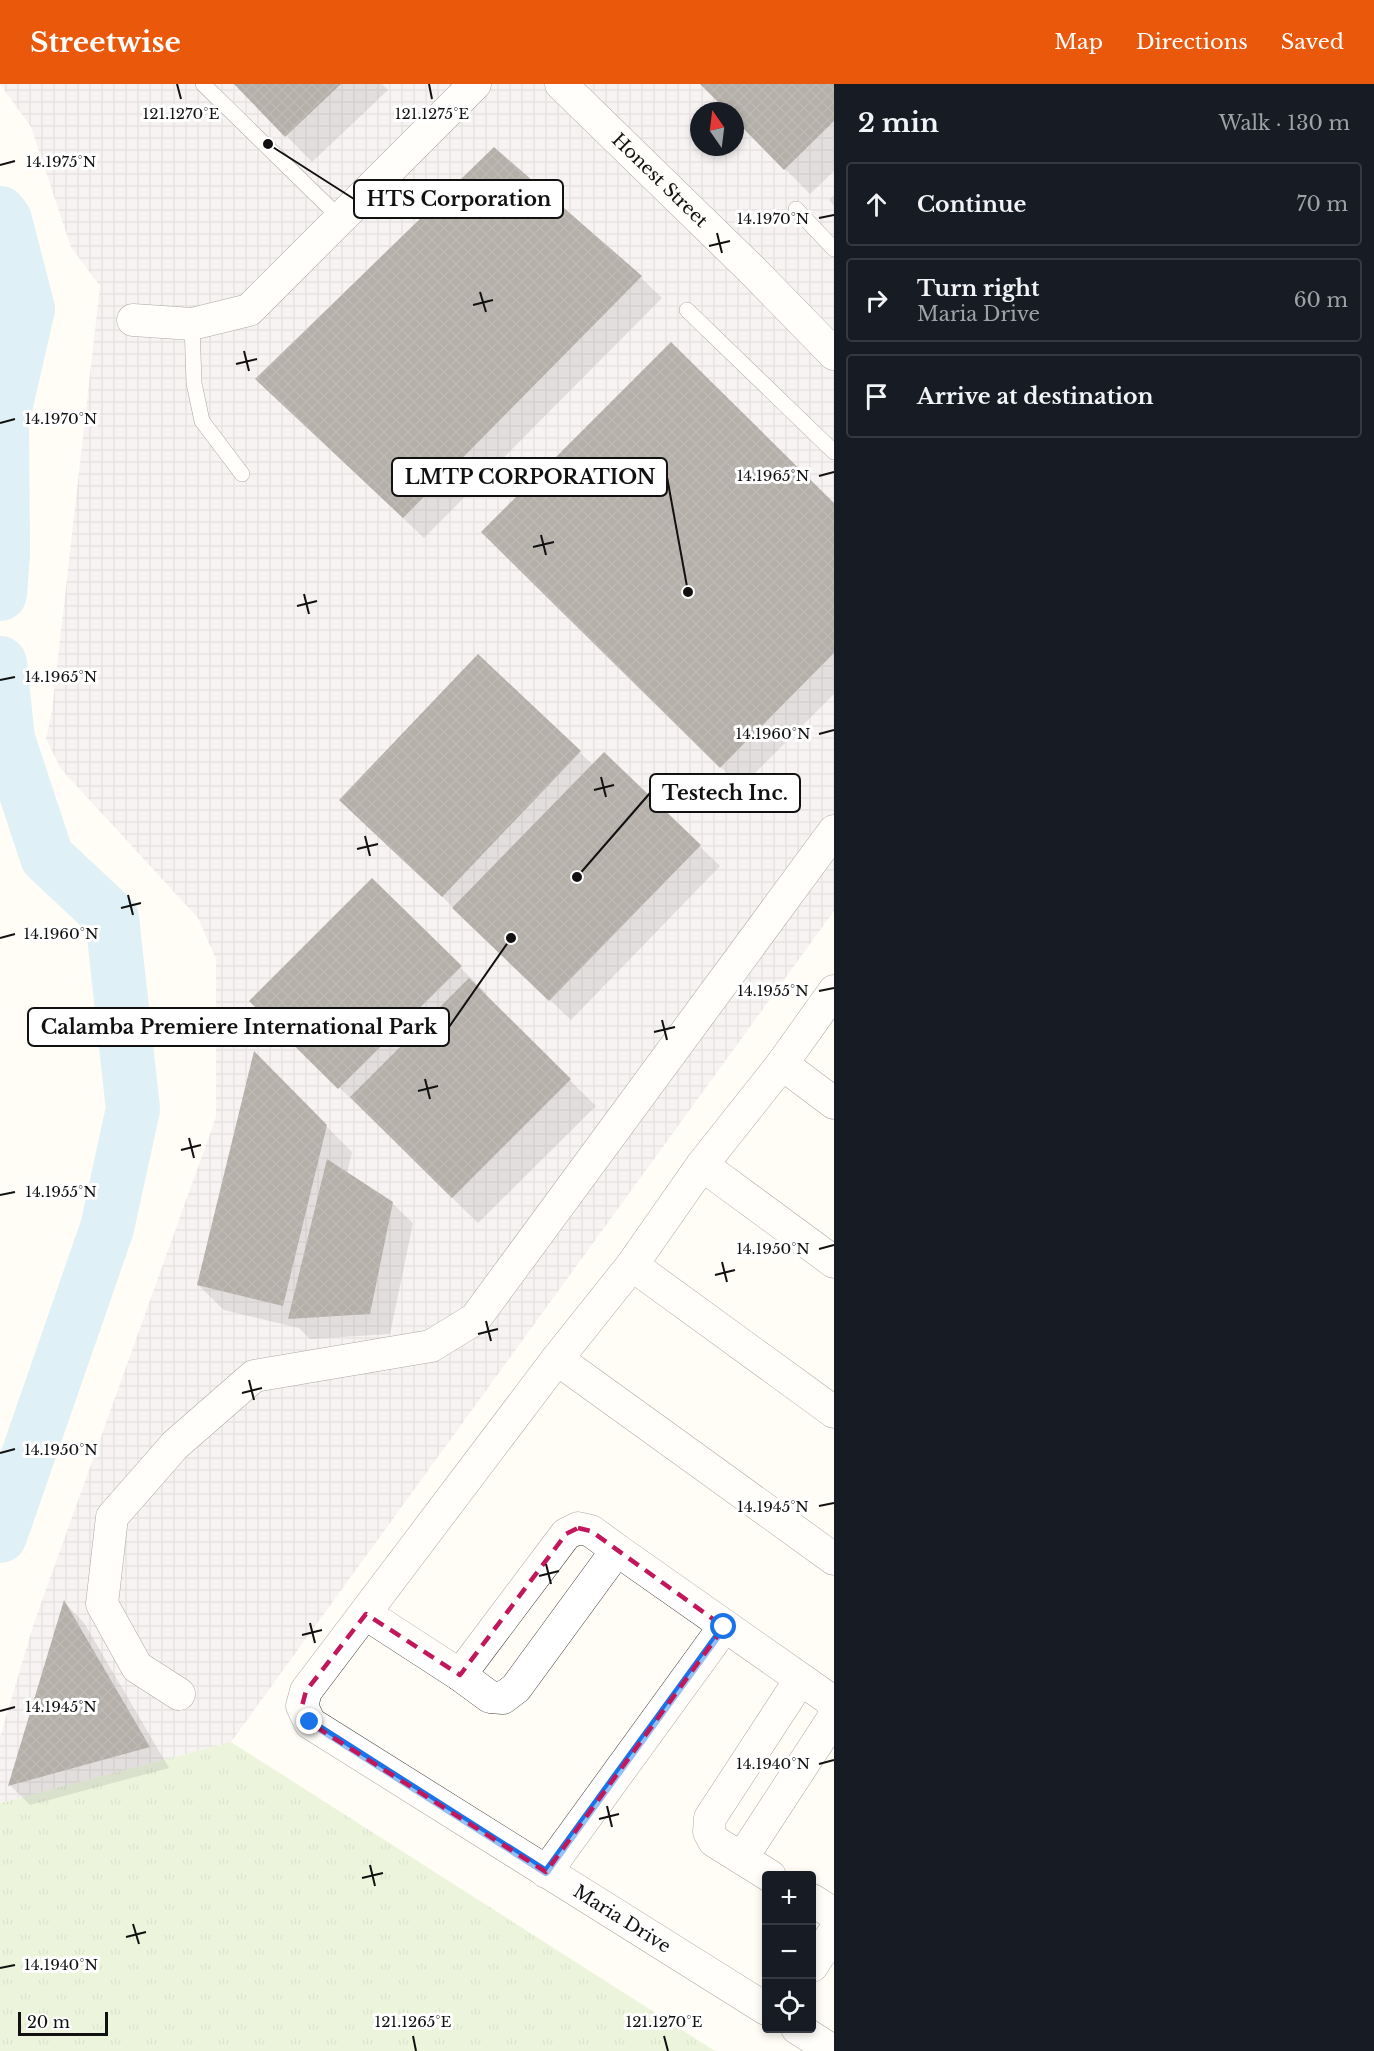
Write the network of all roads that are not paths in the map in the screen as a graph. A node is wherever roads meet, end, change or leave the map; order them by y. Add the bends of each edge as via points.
1 (203, 84) edge
2 (475, 84) edge
3 (561, 84) edge
4 (796, 209) dead end
5 (340, 218) junction
6 (834, 249) edge
7 (687, 309) dead end
8 (132, 320) dead end
9 (192, 324) junction
10 (834, 354) edge
11 (834, 452) edge
12 (242, 474) dead end
13 (834, 831) edge
14 (834, 992) edge
15 (782, 1064) junction
16 (834, 1103) edge
17 (702, 1165) junction
18 (834, 1262) edge
19 (632, 1265) junction
20 (557, 1359) junction
21 (834, 1412) edge
22 (617, 1550) junction
23 (834, 1559) edge
24 (366, 1614) junction
25 (724, 1627) junction
26 (460, 1675) junction
27 (800, 1680) junction
28 (179, 1694) dead end
29 (834, 1707) edge
30 (834, 1713) edge
31 (742, 1858) junction
32 (763, 1871) edge
33 (546, 1872) junction
34 (816, 1903) edge
35 (834, 1914) edge
36 (834, 1932) edge
37 (816, 1959) edge
38 (762, 2007) edge
39 (805, 2033) edge
40 (833, 2051) edge

1 - 5 lane
2 - 5 street
3 - 10 street, Honest Street
4 - 6 lane
5 - 9 street via 249,310
7 - 11 lane
8 - 9 street
9 - 12 lane via 194,383 202,421
13 - 28 street via 475,1319 431,1346 254,1376 175,1445 112,1517 102,1604 137,1667
14 - 15 street
15 - 16 street
15 - 17 street
17 - 18 street
17 - 19 street
19 - 20 street
19 - 21 street
20 - 23 street
20 - 24 street
22 - 25 street
22 - 26 street via 591,1531 578,1528 566,1534
22 - 26 street via 510,1693 503,1698 490,1697
24 - 26 street
24 - 33 street, Maria Drive via 306,1692 302,1706 310,1722
25 - 27 street
25 - 33 street
27 - 29 street via 829,1699
27 - 31 street via 710,1818 709,1832 714,1841
30 - 31 street
31 - 32 street
33 - 38 street, Maria Drive
34 - 35 street
36 - 37 street
39 - 40 street

